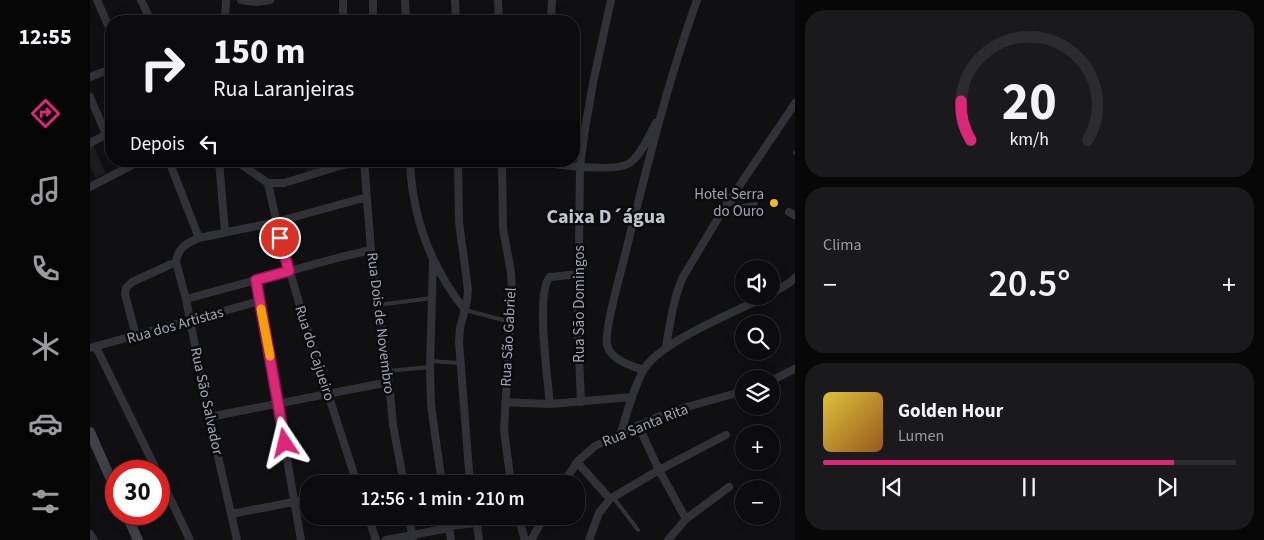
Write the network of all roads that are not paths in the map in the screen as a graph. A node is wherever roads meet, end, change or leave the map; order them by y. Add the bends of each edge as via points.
1 (97, 0) edge
2 (141, 0) edge
3 (226, 0) edge
4 (243, 0) edge
5 (270, 0) edge
6 (343, 0) edge
7 (372, 0) edge
8 (405, 0) edge
9 (455, 0) edge
10 (498, 0) edge
11 (552, 0) edge
12 (611, 0) edge
13 (697, 0) edge
14 (148, 15) edge
15 (225, 15) edge
16 (343, 15) edge
17 (373, 15) edge
18 (406, 15) edge
19 (456, 15) edge
20 (499, 15) edge
21 (551, 15) edge
22 (105, 18) edge
23 (105, 71) edge
24 (90, 77) edge
25 (90, 97) edge
26 (795, 102) edge
27 (660, 115) junction
28 (105, 125) edge
29 (105, 135) edge
30 (90, 143) edge
31 (580, 166) joint
32 (128, 167) edge
33 (170, 167) edge
34 (220, 167) edge
35 (245, 167) edge
36 (331, 167) edge
37 (364, 167) edge
38 (410, 167) edge
39 (458, 167) edge
40 (502, 167) edge
41 (580, 167) edge
42 (268, 183) junction
43 (90, 187) edge
44 (367, 197) junction
45 (728, 203) junction
46 (756, 204) dead end
47 (276, 222) junction
48 (225, 232) junction
49 (200, 238) junction
50 (371, 250) junction
51 (433, 261) junction
52 (176, 262) junction
53 (289, 271) junction
54 (579, 274) junction
55 (795, 277) edge
56 (256, 280) junction
57 (780, 288) edge
58 (433, 298) junction
59 (186, 299) junction
60 (260, 301) junction
61 (749, 305) edge
62 (378, 306) junction
63 (465, 310) junction
64 (190, 320) junction
65 (511, 322) junction
66 (136, 336) junction
67 (666, 347) junction
68 (93, 348) edge
69 (459, 363) junction
70 (430, 364) junction
71 (795, 368) edge
72 (388, 370) junction
73 (643, 370) junction
74 (780, 376) edge
75 (389, 382) junction
76 (329, 394) junction
77 (735, 394) edge
78 (632, 397) junction
79 (505, 402) junction
80 (581, 402) junction
81 (278, 404) junction
82 (550, 404) junction
83 (209, 417) junction
84 (638, 426) junction
85 (90, 432) edge
86 (621, 433) junction
87 (726, 435) dead end
88 (151, 460) edge
89 (577, 462) junction
90 (105, 466) edge
91 (659, 470) junction
92 (354, 475) edge
93 (403, 475) edge
94 (441, 475) edge
95 (469, 475) edge
96 (509, 475) edge
97 (569, 475) edge
98 (729, 487) dead end
99 (170, 498) edge
100 (612, 498) junction
101 (300, 501) edge
102 (295, 502) junction
103 (231, 514) junction
104 (686, 519) junction
105 (131, 525) edge
106 (371, 525) edge
107 (448, 525) edge
108 (459, 525) edge
109 (477, 525) edge
110 (521, 525) edge
111 (540, 525) edge
112 (449, 528) junction
113 (638, 530) dead end
114 (90, 534) edge
115 (412, 537) edge
116 (94, 540) edge
117 (138, 540) edge
118 (190, 540) edge
119 (237, 540) edge
120 (301, 540) edge
121 (376, 540) edge
122 (386, 540) edge
123 (451, 540) edge
124 (479, 540) edge
125 (525, 540) edge
126 (531, 540) edge
127 (589, 540) edge
128 (668, 540) edge

1 - 22 street
2 - 14 street
3 - 15 street
4 - 5 street
6 - 16 street
7 - 17 street
8 - 18 street
9 - 19 street
10 - 20 street
11 - 21 street
12 - 31 street, Rua São Domingos
13 - 27 street
23 - 24 street
25 - 28 street
26 - 45 street
27 - 31 street via 638,155 628,164 612,168
27 - 73 street via 617,288 607,343 610,351 625,363
29 - 30 street
32 - 43 street
33 - 49 street
34 - 48 street
35 - 42 street
36 - 42 street via 284,183
37 - 44 street, Rua Dois de Novembro
38 - 51 street via 415,209
39 - 63 street via 459,222 468,289
40 - 65 street, Rua São Gabriel via 503,229 511,272
41 - 54 street, Rua São Domingos
42 - 47 street, Rua do Cajueiro
44 - 47 street
44 - 50 street, Rua Dois de Novembro
45 - 46 lane
45 - 67 street via 679,286
47 - 48 street
47 - 53 street, Rua do Cajueiro
48 - 49 street
49 - 52 street via 182,247
50 - 53 street
50 - 62 street, Rua Dois de Novembro
51 - 58 street
51 - 63 street
52 - 59 street, Rua São Salvador
52 - 66 street via 132,282 126,288
53 - 56 street
53 - 76 street, Rua do Cajueiro
54 - 80 street, Rua São Domingos
54 - 82 street via 550,277 546,283 543,319
55 - 57 street
56 - 59 street
56 - 60 street
58 - 62 lane
58 - 70 street
59 - 64 street, Rua São Salvador
60 - 64 street, Rua dos Artistas
60 - 81 street
61 - 67 street
62 - 72 street, Rua Dois de Novembro
63 - 65 lane
63 - 69 street via 458,342
64 - 66 street, Rua dos Artistas
64 - 83 street, Rua São Salvador
65 - 79 street, Rua São Gabriel
66 - 68 street, Rua dos Artistas
67 - 73 street
68 - 88 street
69 - 70 lane
69 - 95 street
70 - 72 lane
70 - 94 street via 431,406
71 - 74 street
72 - 75 street, Rua Dois de Novembro
73 - 78 street
75 - 76 street
75 - 93 street, Rua Dois de Novembro
76 - 81 street
76 - 92 street, Rua do Cajueiro
77 - 84 street, Rua Santa Rita via 683,408
78 - 80 street
78 - 86 street
79 - 82 street
79 - 96 street, Rua São Gabriel via 504,430
80 - 82 street
81 - 83 street
81 - 102 street
83 - 103 street, Rua São Salvador
84 - 86 street, Rua Santa Rita
84 - 91 street
85 - 90 street
86 - 89 street, Rua Santa Rita via 595,446
87 - 91 street
89 - 97 street, Rua Santa Rita
89 - 100 street
91 - 100 street
91 - 104 street
98 - 104 street
99 - 118 street
100 - 113 lane
100 - 127 street via 600,513
101 - 102 street
102 - 103 street
102 - 120 street
103 - 119 street, Rua São Salvador
104 - 128 street
105 - 117 street
106 - 121 street
107 - 112 street
108 - 112 lane
109 - 124 street
110 - 125 street
111 - 126 street
112 - 115 street
112 - 123 street
114 - 116 street
115 - 122 street

